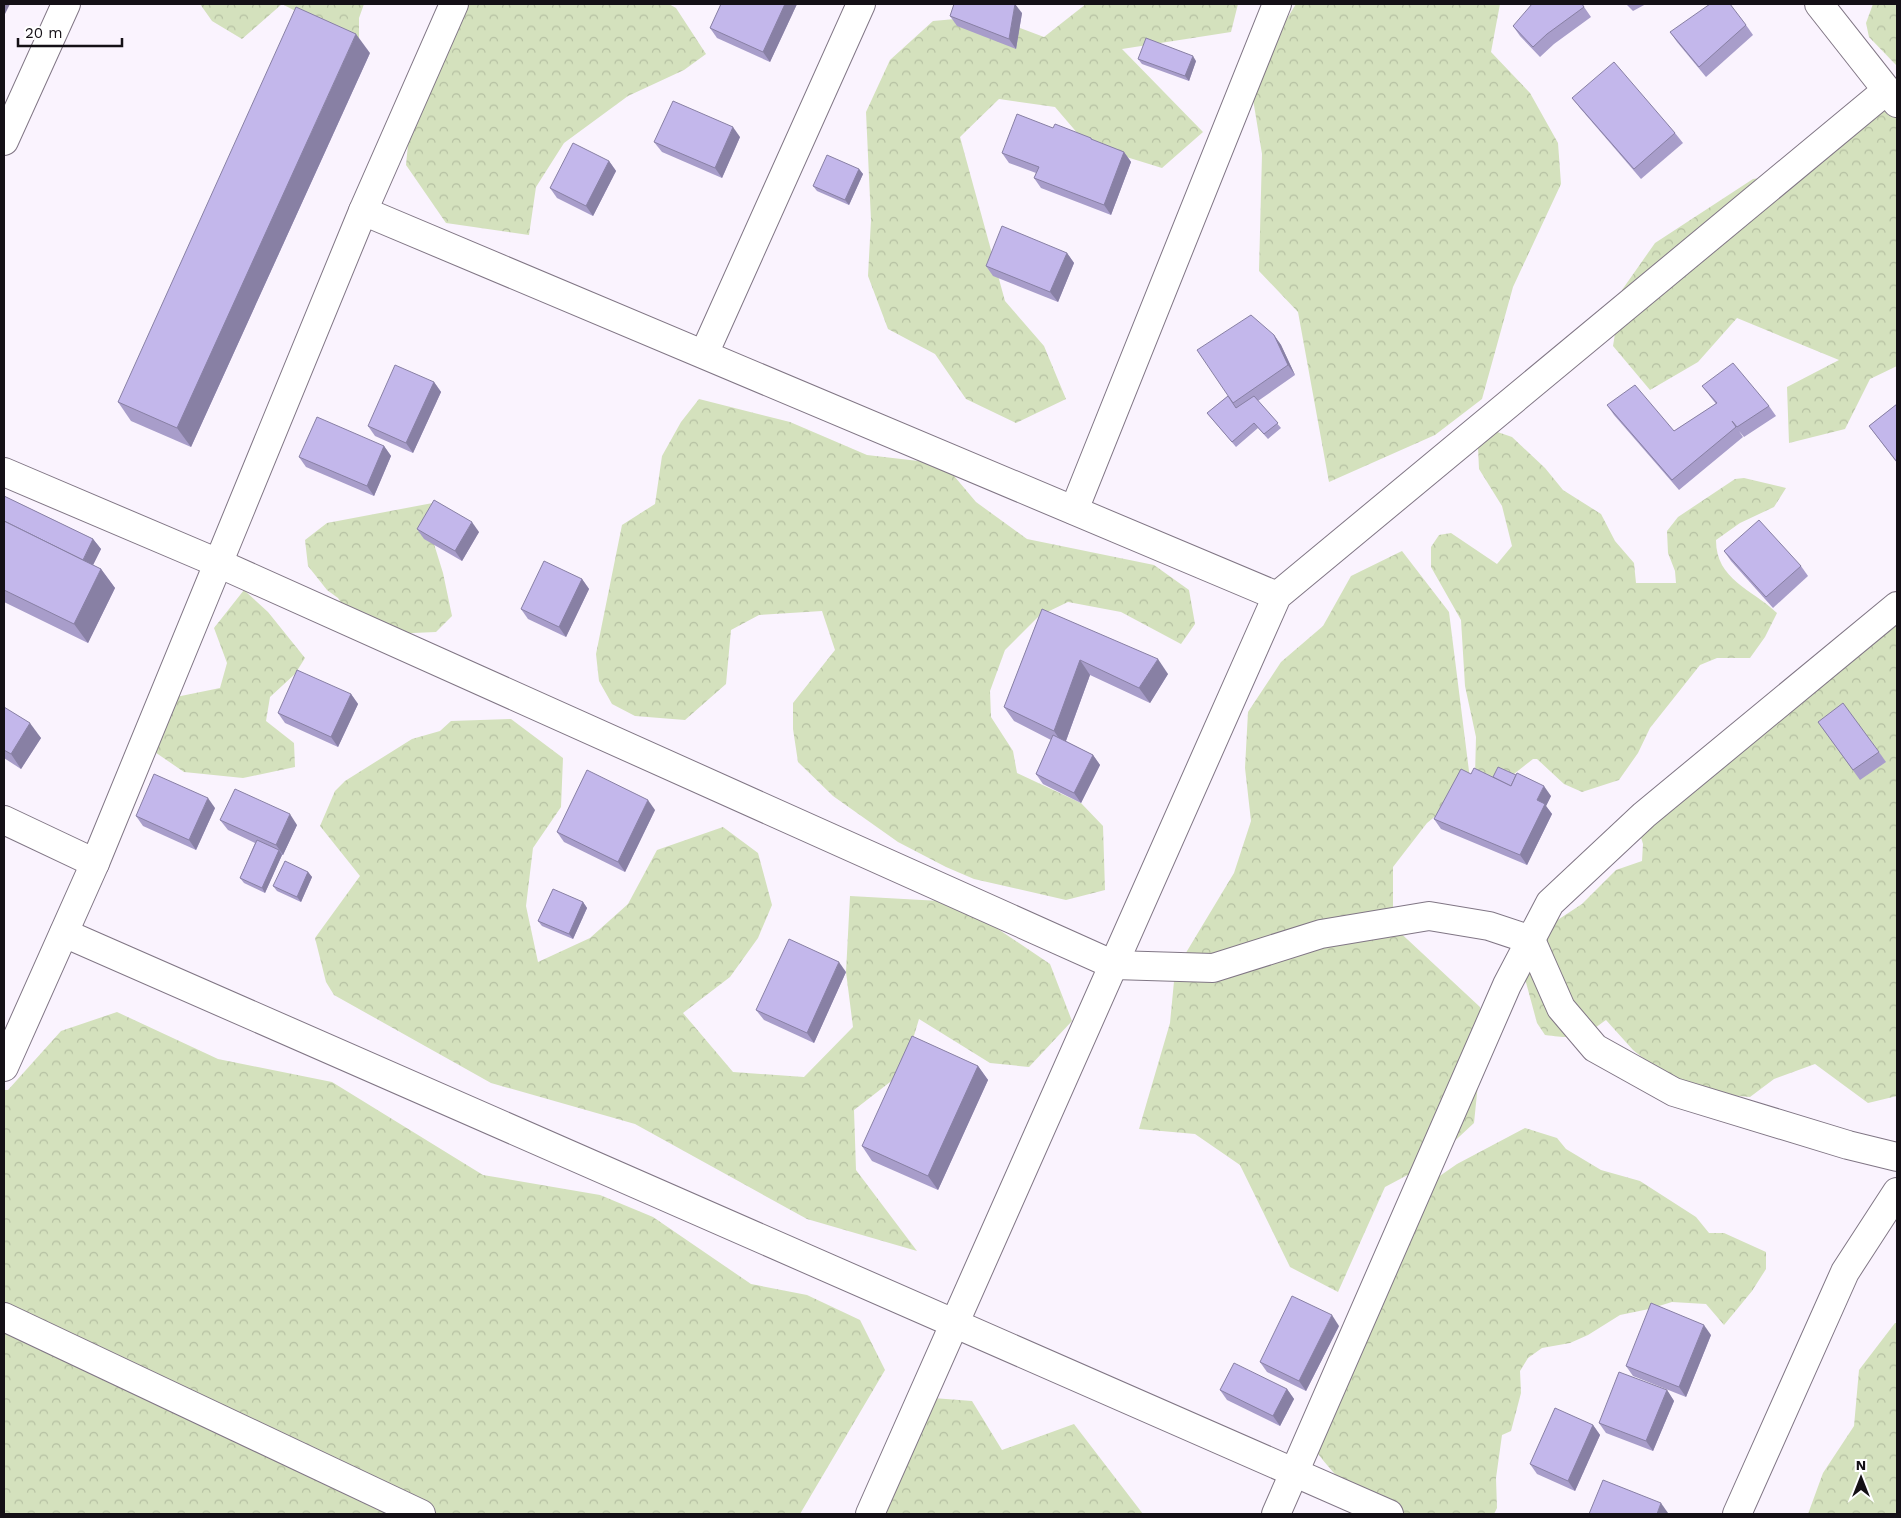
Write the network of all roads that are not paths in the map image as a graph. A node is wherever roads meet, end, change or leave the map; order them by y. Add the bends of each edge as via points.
1 (66, 4) edge
2 (454, 4) edge
3 (861, 4) edge
4 (1277, 4) edge
5 (1818, 4) edge
6 (1892, 96) edge
7 (4, 141) edge
8 (363, 211) junction
9 (704, 354) junction
10 (4, 472) edge
11 (1074, 510) junction
12 (218, 563) junction
13 (1277, 596) junction
14 (1897, 606) edge
15 (4, 820) edge
16 (95, 864) junction
17 (64, 933) junction
18 (1531, 940) junction
19 (1114, 965) junction
20 (4, 1067) edge
21 (1897, 1157) edge
22 (1897, 1192) edge
23 (4, 1316) edge
24 (954, 1324) junction
25 (1294, 1473) junction
26 (421, 1514) edge
27 (870, 1514) edge
28 (1276, 1514) edge
29 (1389, 1514) edge
30 (1737, 1514) edge

1 - 7 street
2 - 8 street
3 - 9 street
4 - 11 street
5 - 6 street
6 - 13 street
8 - 9 street
8 - 12 street
9 - 11 street
10 - 12 street
11 - 13 street
12 - 16 street
12 - 19 street
13 - 19 street
14 - 18 street via 1644,815 1550,903
15 - 16 street
16 - 17 street
17 - 20 street
17 - 24 street
18 - 19 street via 1489,926 1429,916 1321,934 1213,968
18 - 21 street via 1561,1008 1595,1048 1674,1092
18 - 25 street via 1507,985
19 - 24 street
22 - 30 street via 1845,1272
23 - 26 street
24 - 25 street
24 - 27 street
25 - 28 street
25 - 29 street

